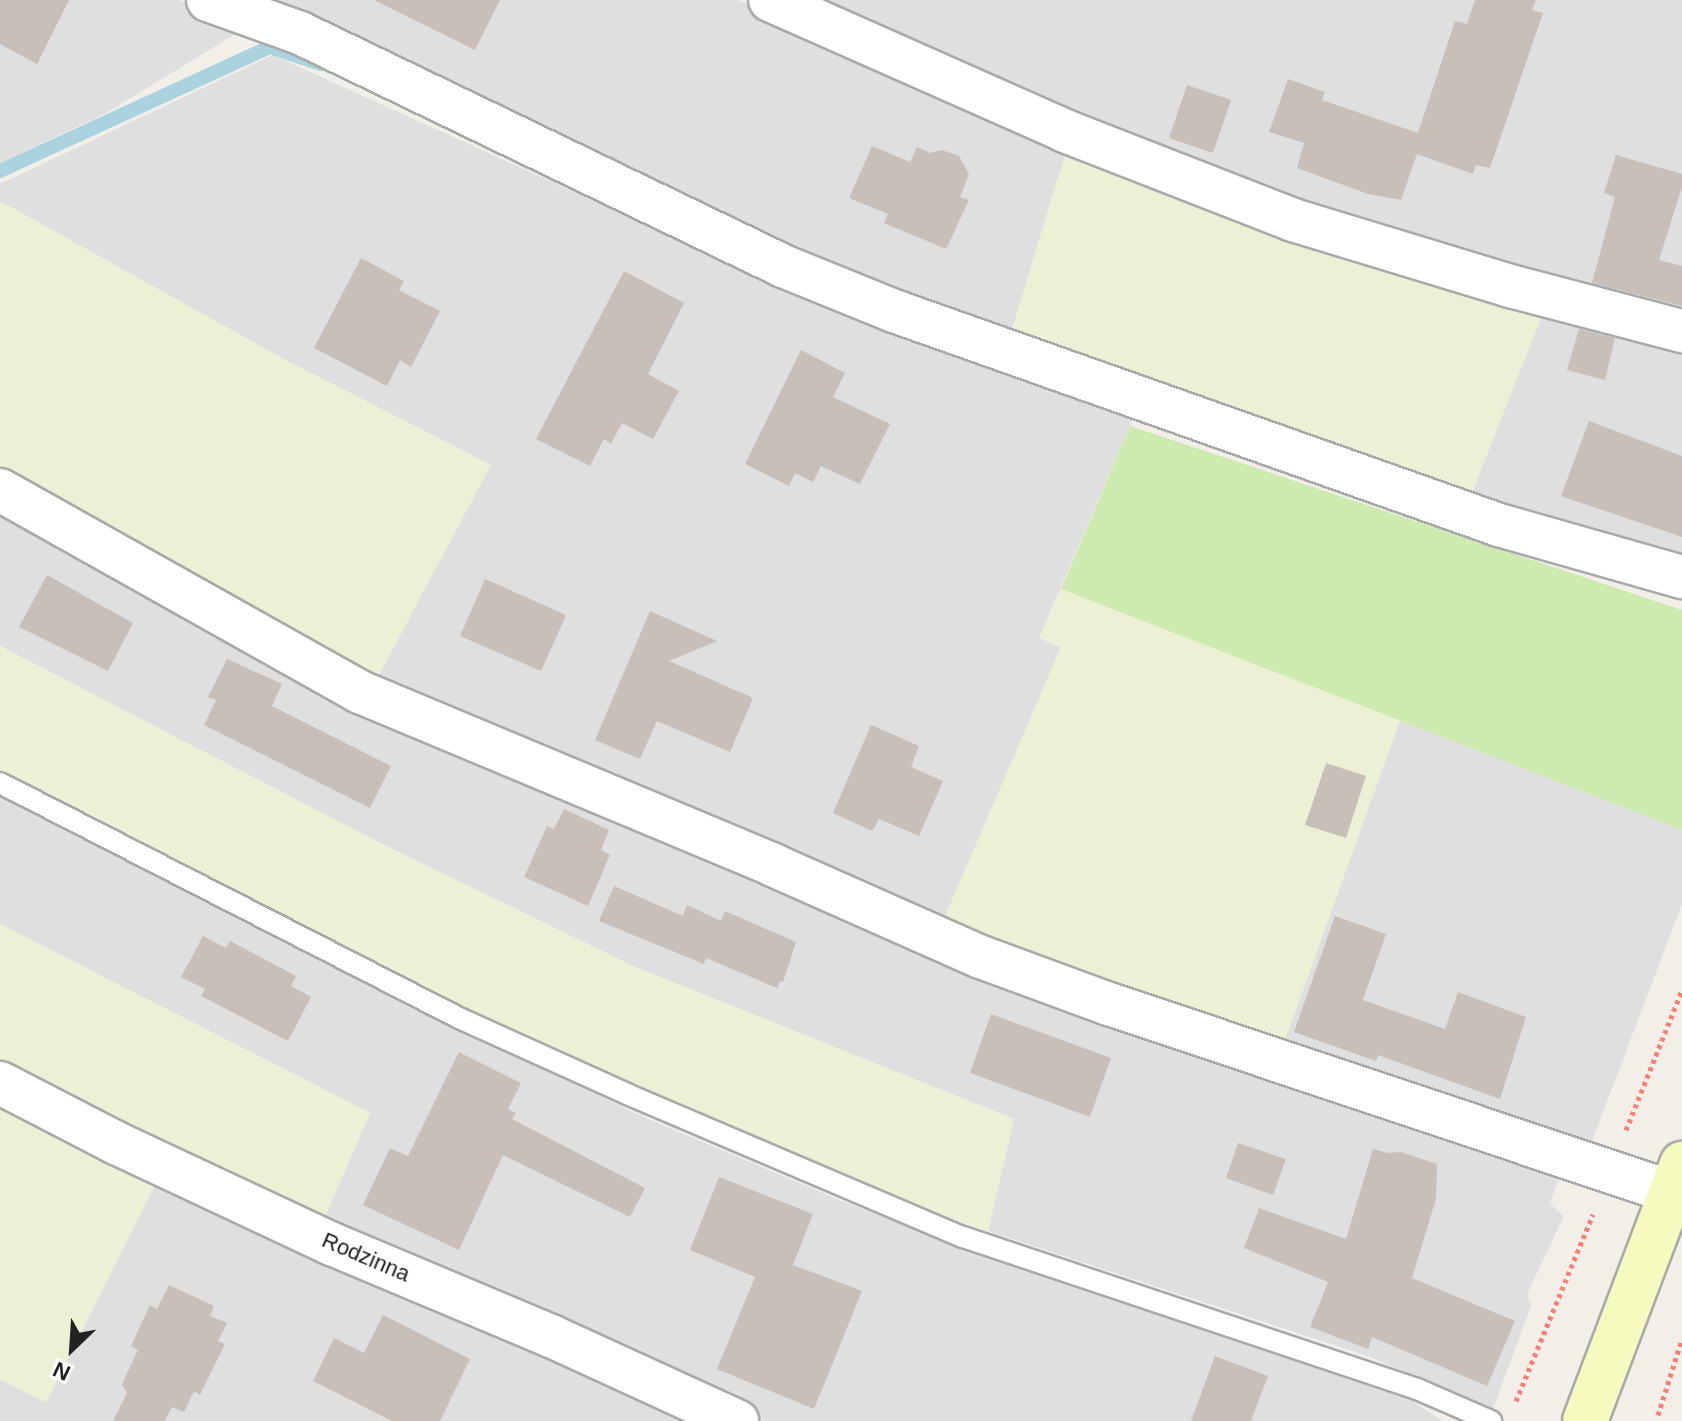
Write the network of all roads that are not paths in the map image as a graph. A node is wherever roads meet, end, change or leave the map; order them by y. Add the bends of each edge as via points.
1 (208, 0) edge
2 (770, 0) edge
3 (1682, 331) edge
4 (0, 490) edge
5 (1682, 577) edge
6 (0, 783) edge
7 (0, 1083) edge
8 (1678, 1183) edge
9 (737, 1421) edge
10 (1491, 1421) edge
11 (1585, 1421) edge

1 - 5 street via 300,33 783,266 894,311 1499,525
2 - 3 street via 1065,131 1293,220
4 - 8 street via 360,692 981,957 1125,1009
6 - 10 lane via 459,1018 627,1094 963,1237 1417,1389
7 - 9 street, Rodzinna via 320,1238
8 - 11 main road

